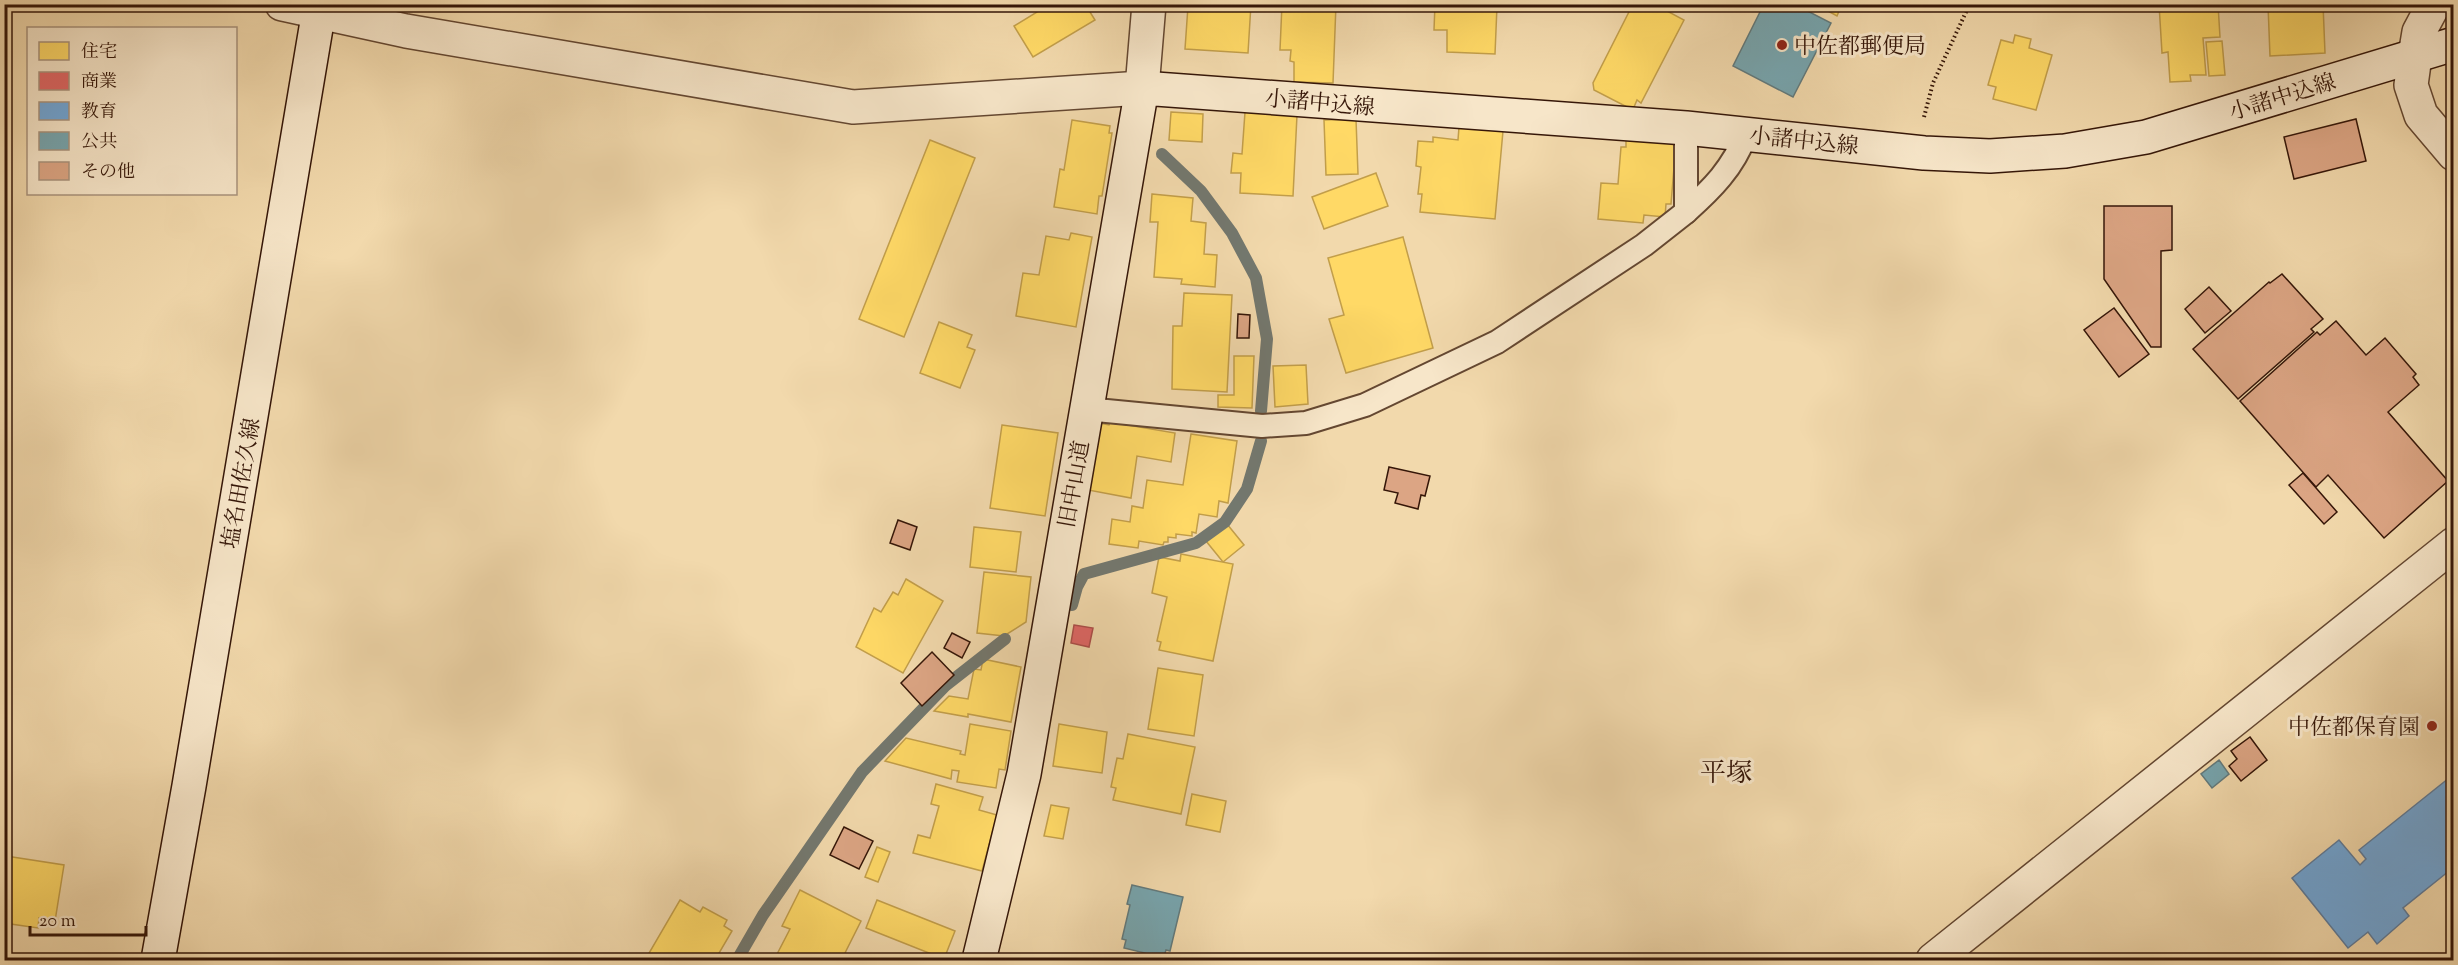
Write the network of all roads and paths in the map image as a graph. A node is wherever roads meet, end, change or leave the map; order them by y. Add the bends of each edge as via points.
1 (282, 4) edge
2 (1149, 4) edge
3 (1967, 4) edge
4 (2434, 4) edge
5 (320, 8) edge
6 (2454, 44) edge
7 (2415, 56) junction
8 (1142, 88) junction
9 (1686, 128) junction
10 (1746, 134) junction
11 (1924, 153) junction
12 (2454, 154) edge
13 (1686, 212) junction
14 (1086, 409) junction
15 (2454, 544) edge
16 (158, 960) edge
17 (979, 960) edge
18 (1933, 960) edge

1 - 5 main road, 小諸中込線
2 - 8 main road, 旧中山道
3 - 11 path via 1930,94 1921,134
4 - 7 main road via 2419,32
5 - 8 main road, 小諸中込線 via 406,32 853,107
5 - 16 main road, 塩名田佐久線
6 - 7 main road, 小諸中込線
7 - 11 main road, 小諸中込線 via 2146,137 2065,151 1990,156
7 - 12 main road via 2411,85 2421,115
8 - 9 main road, 小諸中込線
8 - 14 main road, 旧中山道
9 - 10 main road, 小諸中込線
9 - 13 lane
10 - 11 main road, 小諸中込線
10 - 13 lane via 1738,156
13 - 14 lane via 1644,245 1497,342 1365,405 1306,423 1262,426
14 - 17 main road, 旧中山道 via 1024,774
15 - 18 main road

